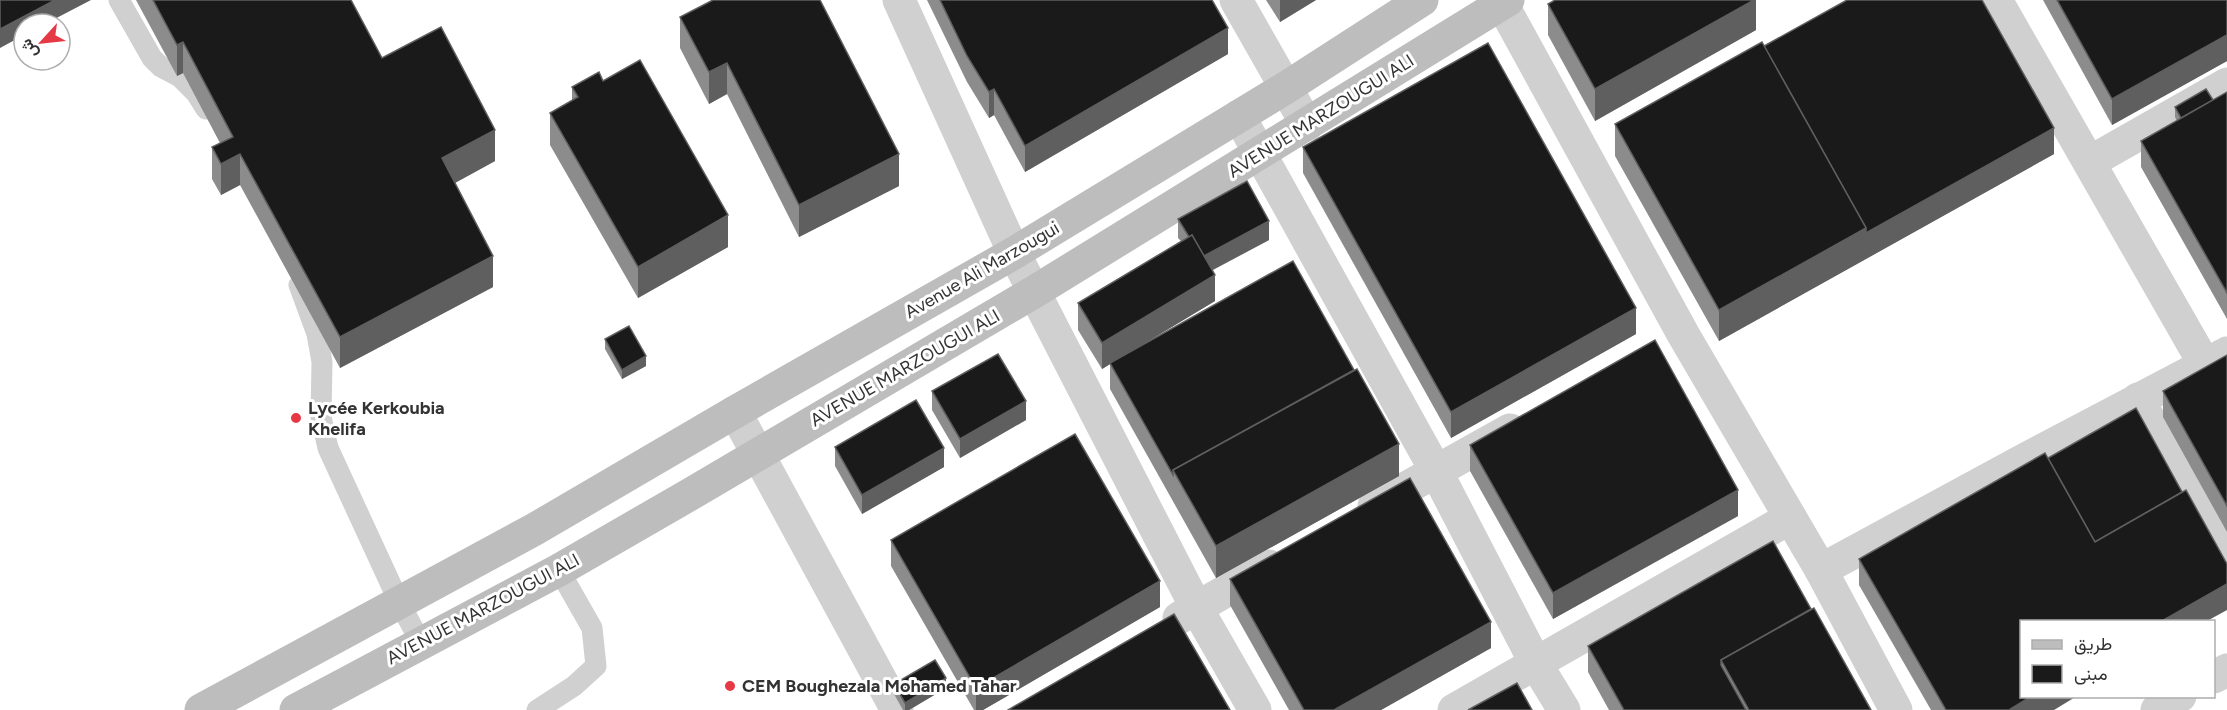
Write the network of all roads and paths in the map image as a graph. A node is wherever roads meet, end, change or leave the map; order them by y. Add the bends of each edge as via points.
1 (118, 0) edge
2 (899, 0) edge
3 (1236, 0) edge
4 (1422, 0) edge
5 (1996, 0) edge
6 (1505, 2) edge
7 (2227, 85) edge
8 (1287, 87) junction
9 (1239, 116) junction
10 (1307, 125) junction
11 (217, 128) edge
12 (1260, 154) junction
13 (2090, 162) junction
14 (1014, 253) junction
15 (291, 269) edge
16 (1034, 292) junction
17 (1683, 334) junction
18 (1652, 351) edge
19 (2216, 359) edge
20 (2138, 399) junction
21 (735, 412) junction
22 (1539, 414) edge
23 (758, 453) junction
24 (1436, 471) junction
25 (1790, 518) junction
26 (1352, 519) edge
27 (1290, 554) edge
28 (2227, 561) edge
29 (559, 570) junction
30 (1821, 570) junction
31 (399, 602) junction
32 (1196, 607) junction
33 (1155, 631) edge
34 (421, 643) junction
35 (1536, 664) junction
36 (2178, 698) edge
37 (329, 702) edge
38 (201, 710) edge
39 (296, 710) edge
40 (537, 710) edge
41 (897, 710) edge
42 (1256, 710) edge
43 (1454, 710) edge
44 (1564, 710) edge
45 (1896, 710) edge
46 (2157, 710) edge

1 - 11 lane via 152,58 196,93
2 - 14 street
3 - 8 street
4 - 8 main road, Avenue Ali Marzougui
5 - 13 street
6 - 10 main road, AVENUE MARZOUGUI ALI
6 - 17 street
7 - 13 street
8 - 9 main road, Avenue Ali Marzougui
8 - 10 street
9 - 12 street
9 - 14 main road, Avenue Ali Marzougui
10 - 12 main road, AVENUE MARZOUGUI ALI
12 - 16 main road, AVENUE MARZOUGUI ALI
12 - 24 street
13 - 19 street
14 - 16 street
14 - 21 main road, Avenue Ali Marzougui
15 - 31 lane via 317,334 322,362 321,417 328,448
16 - 23 main road, AVENUE MARZOUGUI ALI
16 - 32 street
17 - 18 street
17 - 25 street
19 - 20 street
20 - 28 street
20 - 30 street
21 - 23 street
21 - 31 main road, Avenue Ali Marzougui via 535,529
22 - 24 street
23 - 29 main road, AVENUE MARZOUGUI ALI
23 - 41 street
24 - 26 street
24 - 35 street
25 - 30 street
25 - 35 street
27 - 32 street
29 - 34 main road, AVENUE MARZOUGUI ALI
29 - 40 lane via 592,628 596,666
30 - 45 street
31 - 34 lane
31 - 38 main road
32 - 33 street
32 - 42 street
34 - 37 main road, AVENUE MARZOUGUI ALI
35 - 43 street
35 - 44 street
36 - 46 street
37 - 39 main road, AVENUE MARZOUGUI ALI

